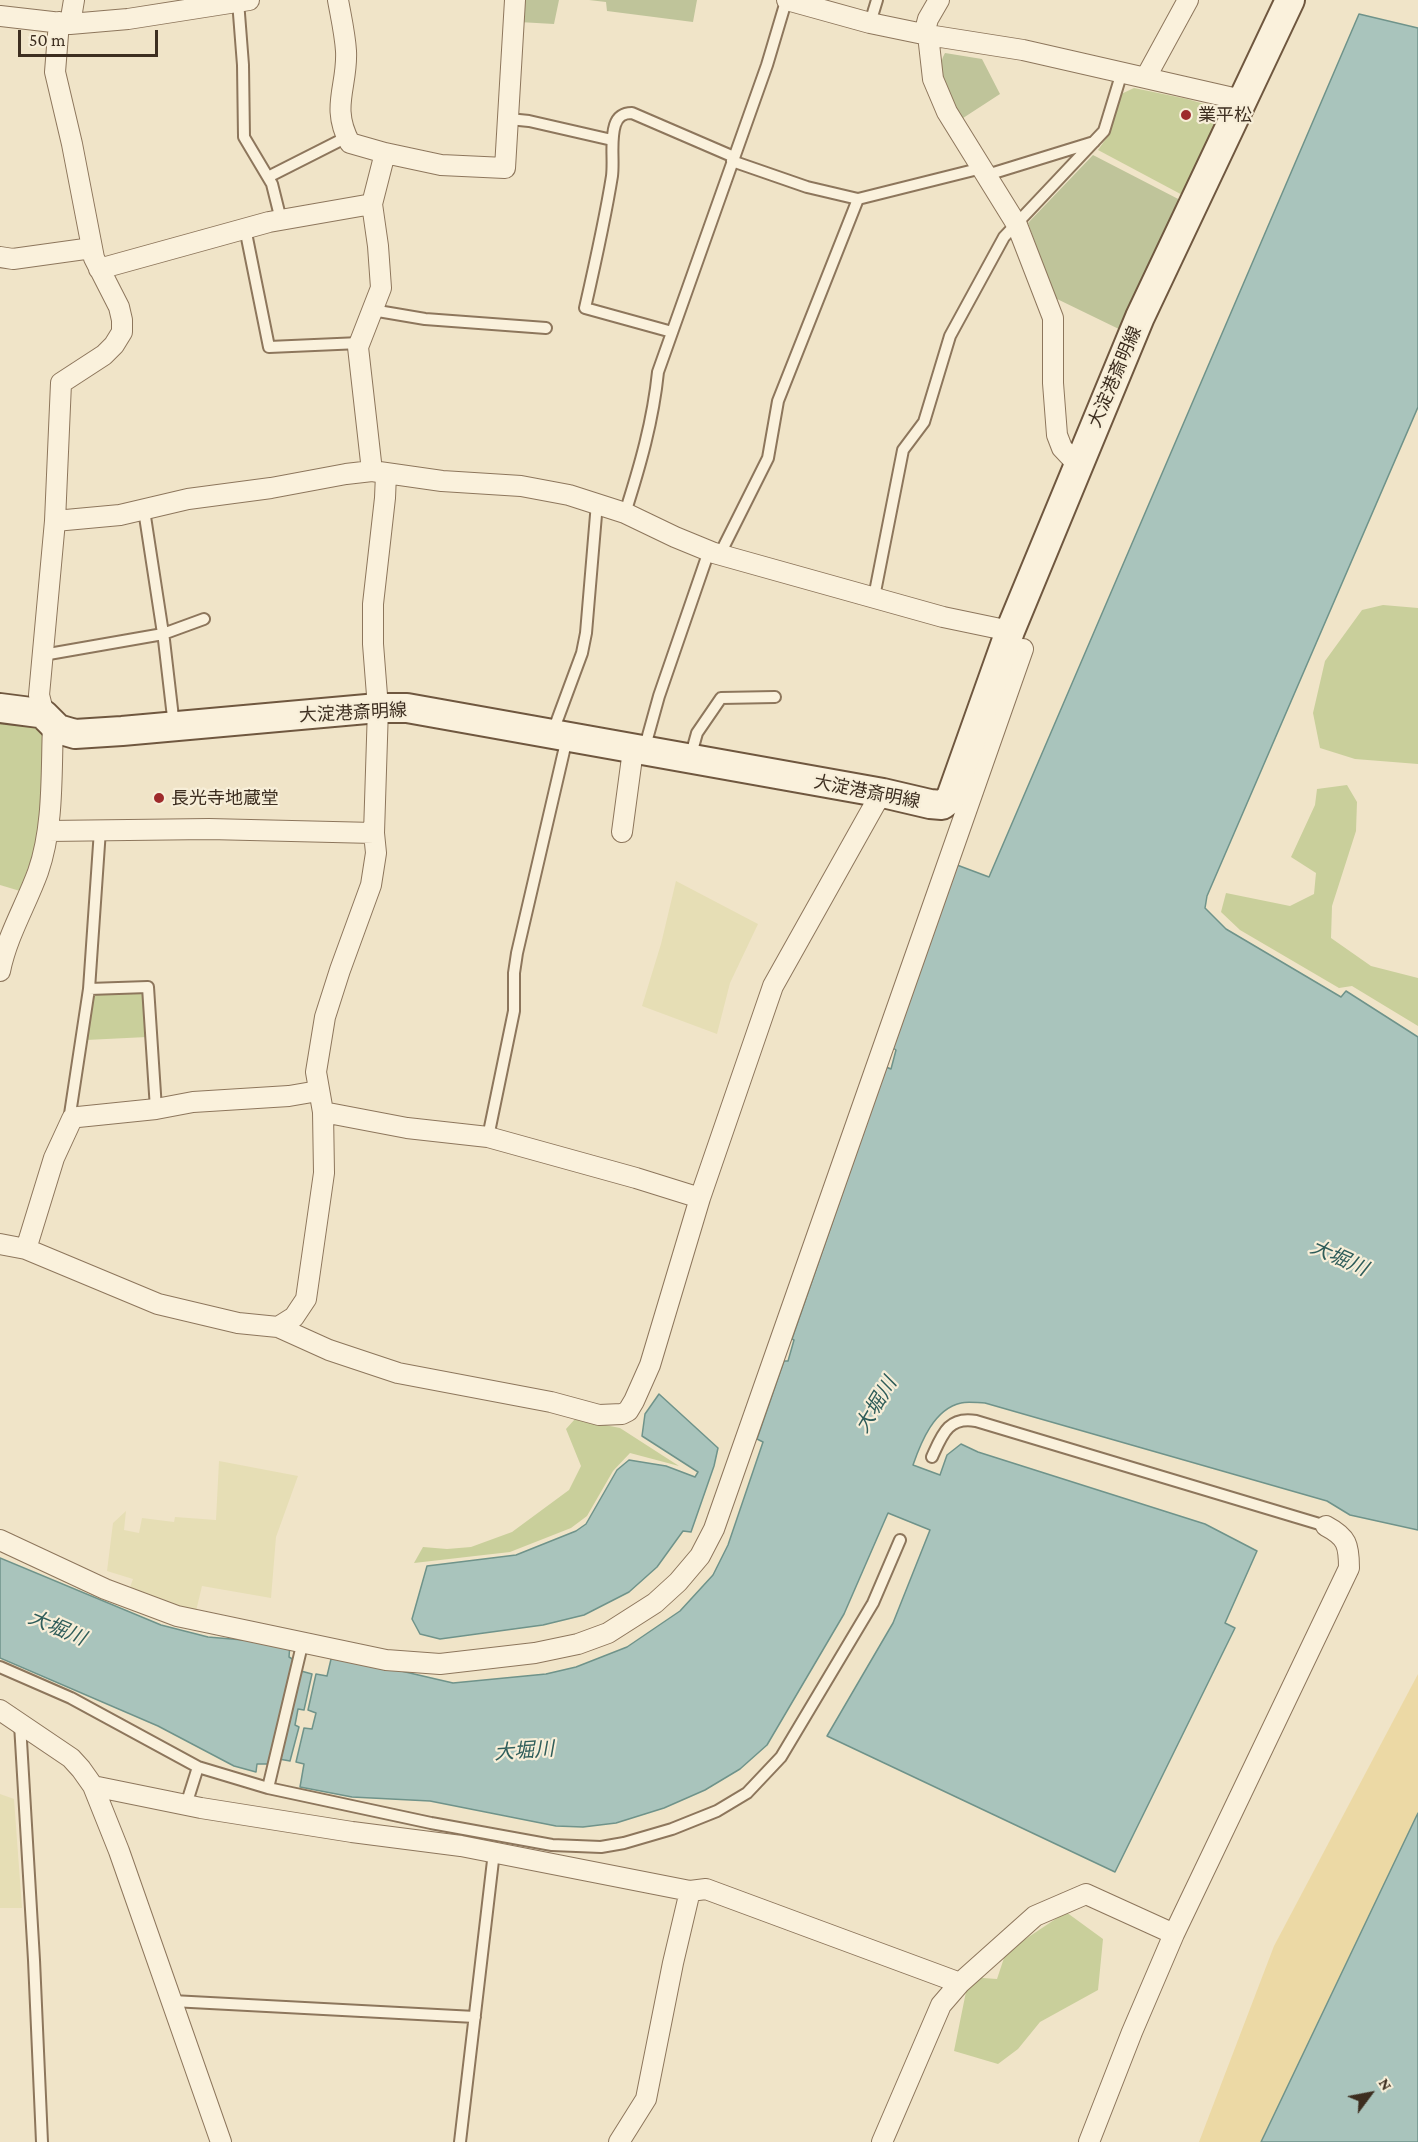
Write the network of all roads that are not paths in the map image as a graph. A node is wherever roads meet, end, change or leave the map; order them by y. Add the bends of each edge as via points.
1 (74, 0) edge
2 (338, 0) edge
3 (515, 0) edge
4 (789, 0) edge
5 (877, 0) edge
6 (939, 0) edge
7 (1188, 0) edge
8 (1290, 0) edge
9 (243, 1) edge
10 (0, 16) edge
11 (64, 23) junction
12 (870, 23) junction
13 (926, 35) junction
14 (1122, 72) junction
15 (1146, 78) junction
16 (1242, 100) junction
17 (509, 119) junction
18 (347, 137) junction
19 (612, 140) junction
20 (1094, 142) junction
21 (385, 153) junction
22 (733, 159) junction
23 (984, 172) junction
24 (268, 177) junction
25 (858, 199) junction
26 (372, 204) junction
27 (281, 220) junction
28 (1017, 225) junction
29 (245, 228) junction
30 (92, 248) junction
31 (0, 257) edge
32 (99, 269) junction
33 (372, 310) junction
34 (546, 328) dead end
35 (672, 332) junction
36 (360, 343) junction
37 (1077, 465) junction
38 (379, 473) junction
39 (597, 503) junction
40 (144, 510) junction
41 (625, 513) junction
42 (55, 521) junction
43 (715, 553) junction
44 (874, 597) junction
45 (204, 619) dead end
46 (163, 634) junction
47 (1016, 640) junction
48 (43, 655) junction
49 (775, 697) dead end
50 (0, 708) edge
51 (378, 708) junction
52 (48, 720) junction
53 (174, 726) junction
54 (560, 735) junction
55 (638, 751) junction
56 (690, 760) junction
57 (883, 793) junction
58 (100, 830) junction
59 (48, 831) junction
60 (622, 832) dead end
61 (374, 833) junction
62 (0, 971) edge
63 (89, 990) junction
64 (318, 1091) junction
65 (156, 1109) junction
66 (323, 1112) junction
67 (72, 1119) junction
68 (488, 1137) junction
69 (700, 1198) junction
70 (0, 1244) edge
71 (26, 1249) junction
72 (278, 1327) junction
73 (932, 1457) dead end
74 (1326, 1526) joint
75 (0, 1540) edge
76 (900, 1540) dead end
77 (303, 1641) junction
78 (0, 1666) edge
79 (0, 1710) edge
80 (20, 1724) junction
81 (198, 1767) junction
82 (93, 1786) junction
83 (268, 1788) junction
84 (186, 1805) junction
85 (494, 1852) junction
86 (690, 1891) junction
87 (1174, 1934) junction
88 (960, 1983) junction
89 (172, 2001) junction
90 (475, 2017) junction
91 (42, 2142) edge
92 (221, 2142) edge
93 (460, 2142) edge
94 (619, 2142) edge
95 (882, 2142) edge
96 (1089, 2142) edge

1 - 11 street
2 - 18 street via 346,52 339,107
3 - 17 street
4 - 12 street
4 - 22 lane
5 - 12 lane
6 - 13 street via 928,19
7 - 15 street
8 - 16 main road, 大淀港斎明線
9 - 11 street via 128,19
9 - 24 lane via 244,137
10 - 11 street
11 - 30 street via 55,72
12 - 13 street
13 - 14 street via 1023,50
13 - 23 street via 933,79 947,112
14 - 15 street
14 - 20 lane via 1104,131
15 - 16 street
16 - 37 main road, 大淀港斎明線 via 1140,317
17 - 19 lane
17 - 21 street via 505,168 441,165
18 - 21 street via 350,143
18 - 24 lane
19 - 22 lane via 619,116 632,113
19 - 35 lane via 612,173 585,308
20 - 23 lane
20 - 28 lane
21 - 26 street
22 - 25 lane via 807,187
22 - 35 lane
23 - 25 lane
23 - 28 street
24 - 27 lane
25 - 43 lane via 778,401 768,458
26 - 27 street
26 - 33 street via 381,288
27 - 29 street
28 - 37 street via 1053,318 1057,435 1062,448
28 - 44 lane via 1004,237 950,336 924,422 903,450
29 - 32 street
29 - 36 lane via 269,347
30 - 31 street via 13,259
30 - 32 street
32 - 42 street via 119,307 122,332 104,355 61,383
33 - 34 lane via 425,319
33 - 36 street
35 - 41 lane via 658,372 642,461
36 - 38 street via 362,396
37 - 47 main road, 大淀港斎明線
38 - 39 street via 521,486
38 - 40 street via 346,474 188,499
38 - 51 street via 385,498 373,604
39 - 41 street
39 - 54 lane via 586,633
40 - 42 street
40 - 46 lane
41 - 43 street
42 - 48 street
43 - 44 street
43 - 55 lane
44 - 47 street
45 - 46 lane
46 - 48 lane
46 - 53 lane
47 - 57 main road, 大淀港斎明線 via 950,799 938,806
47 - 77 street via 754,1418 714,1529 700,1556 655,1603 608,1633 578,1644 440,1664 386,1660
48 - 52 street via 39,695
49 - 56 lane via 721,698 697,733
50 - 52 main road, 大淀港斎明線 via 32,711
51 - 53 main road, 大淀港斎明線
51 - 54 main road, 大淀港斎明線 via 430,711
51 - 61 street
52 - 53 main road, 大淀港斎明線 via 62,731 75,734
52 - 59 street
54 - 55 main road, 大淀港斎明線
54 - 68 lane via 514,973 514,1011
55 - 56 main road, 大淀港斎明線
55 - 60 street
56 - 57 main road, 大淀港斎明線
57 - 69 street via 772,986
58 - 59 street
58 - 61 street
58 - 63 lane
59 - 62 street via 38,871 4,950
61 - 64 street via 376,854 370,885 325,1017 316,1072
63 - 65 lane via 148,987
63 - 67 lane
64 - 65 street
64 - 66 street
65 - 67 street
66 - 68 street via 407,1128
66 - 72 street via 324,1173 306,1299 294,1317
67 - 71 street via 54,1158
68 - 69 street
69 - 72 street via 650,1365 634,1401 622,1414 599,1415 398,1372 329,1350
70 - 71 street
71 - 72 street via 158,1304 238,1323
73 - 74 lane via 949,1427 966,1419
74 - 87 street via 1339,1533 1349,1548 1349,1568
75 - 77 street via 105,1589 177,1616
76 - 83 lane via 873,1603 781,1757 747,1793 690,1822 624,1843 576,1847 431,1824
77 - 83 lane
78 - 81 lane via 71,1698
79 - 80 street
80 - 82 street via 71,1758
80 - 91 lane
81 - 83 lane
81 - 84 lane
82 - 84 street
82 - 89 street
84 - 85 street
85 - 86 street
85 - 90 lane
86 - 88 street via 706,1889
86 - 94 street via 646,2099
87 - 88 street via 1086,1894 1035,1916
87 - 96 street
88 - 95 street via 941,2005
89 - 90 lane
89 - 92 street
90 - 93 lane

